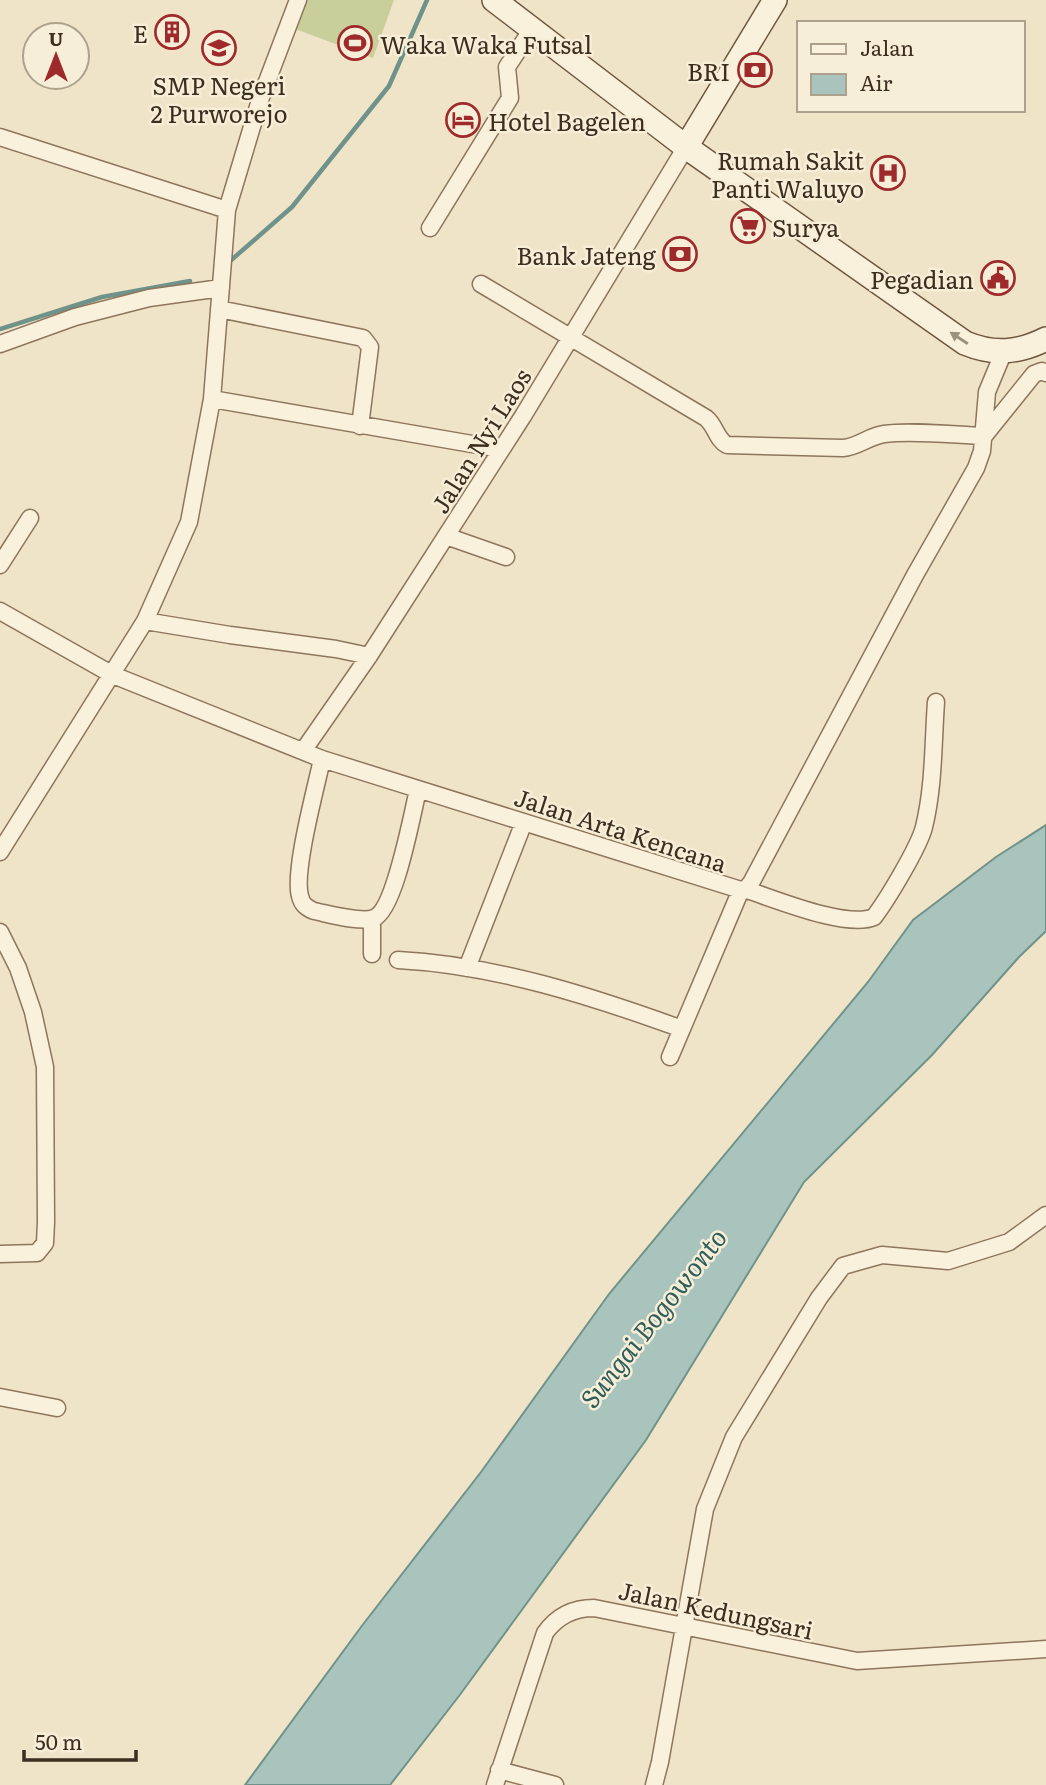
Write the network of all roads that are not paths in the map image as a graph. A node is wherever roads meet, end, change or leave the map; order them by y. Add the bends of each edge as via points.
1 (298, 0) edge
2 (494, 0) edge
3 (775, 0) edge
4 (532, 29) junction
5 (0, 137) edge
6 (686, 147) junction
7 (227, 210) junction
8 (430, 228) dead end
9 (481, 284) dead end
10 (221, 288) junction
11 (219, 309) junction
12 (571, 336) junction
13 (1046, 339) edge
14 (0, 344) edge
15 (1004, 351) junction
16 (1046, 373) edge
17 (212, 399) junction
18 (360, 426) junction
19 (984, 436) junction
20 (501, 449) junction
21 (30, 517) dead end
22 (446, 536) junction
23 (506, 557) dead end
24 (0, 565) edge
25 (0, 611) edge
26 (145, 621) junction
27 (369, 656) junction
28 (113, 674) junction
29 (936, 702) dead end
30 (303, 751) junction
31 (321, 759) junction
32 (418, 790) junction
33 (523, 822) junction
34 (0, 852) edge
35 (743, 891) junction
36 (372, 919) junction
37 (0, 932) edge
38 (372, 954) dead end
39 (398, 960) dead end
40 (467, 968) junction
41 (682, 1029) junction
42 (670, 1057) dead end
43 (1046, 1215) edge
44 (0, 1254) edge
45 (0, 1397) edge
46 (57, 1408) dead end
47 (683, 1625) junction
48 (1046, 1649) edge
49 (497, 1777) edge
50 (555, 1785) edge
51 (653, 1785) edge

1 - 7 street via 260,100
2 - 4 main road
3 - 6 main road
4 - 6 main road
4 - 8 street via 508,67 510,98
5 - 7 street
6 - 12 street, Jalan Nyi Laos
15 -> 6 main road via 985,351 965,343
7 - 10 street
9 - 12 street
10 - 11 street
10 - 14 street via 137,301
11 - 17 street
11 - 18 street via 363,338 370,347
12 - 19 street via 706,418 727,444 843,448 889,433
12 - 20 street, Jalan Nyi Laos
13 - 15 main road
15 - 19 street, Jalan Arta Kencana via 987,392
16 - 19 street via 1034,374
17 - 18 street
17 - 26 street via 189,522
18 - 20 street
19 - 35 street, Jalan Arta Kencana via 976,468
20 - 22 street, Jalan Nyi Laos
21 - 24 street
22 - 23 street
22 - 27 street, Jalan Nyi Laos
25 - 28 street, Jalan Arta Kencana
26 - 27 street
26 - 28 street
27 - 30 street, Jalan Nyi Laos
28 - 30 street, Jalan Arta Kencana
28 - 34 street
29 - 35 street via 923,830 874,917 826,916
30 - 31 street, Jalan Arta Kencana
31 - 32 street, Jalan Arta Kencana
31 - 36 street via 304,840 299,895 314,911
32 - 33 street, Jalan Arta Kencana
32 - 36 street via 390,897 382,913
33 - 35 street, Jalan Arta Kencana
33 - 40 street
35 - 41 street
36 - 38 street
37 - 44 street via 33,1012 46,1089 45,1243 30,1255
39 - 40 street
40 - 41 street via 554,988
41 - 42 street
43 - 47 street via 1009,1242 948,1261 882,1255 843,1266 734,1437 705,1508
45 - 46 street
47 - 48 street, Jalan Kedungsari via 857,1661
47 - 49 street, Jalan Kedungsari via 594,1608 575,1609 550,1625
47 - 51 street
49 - 50 street

